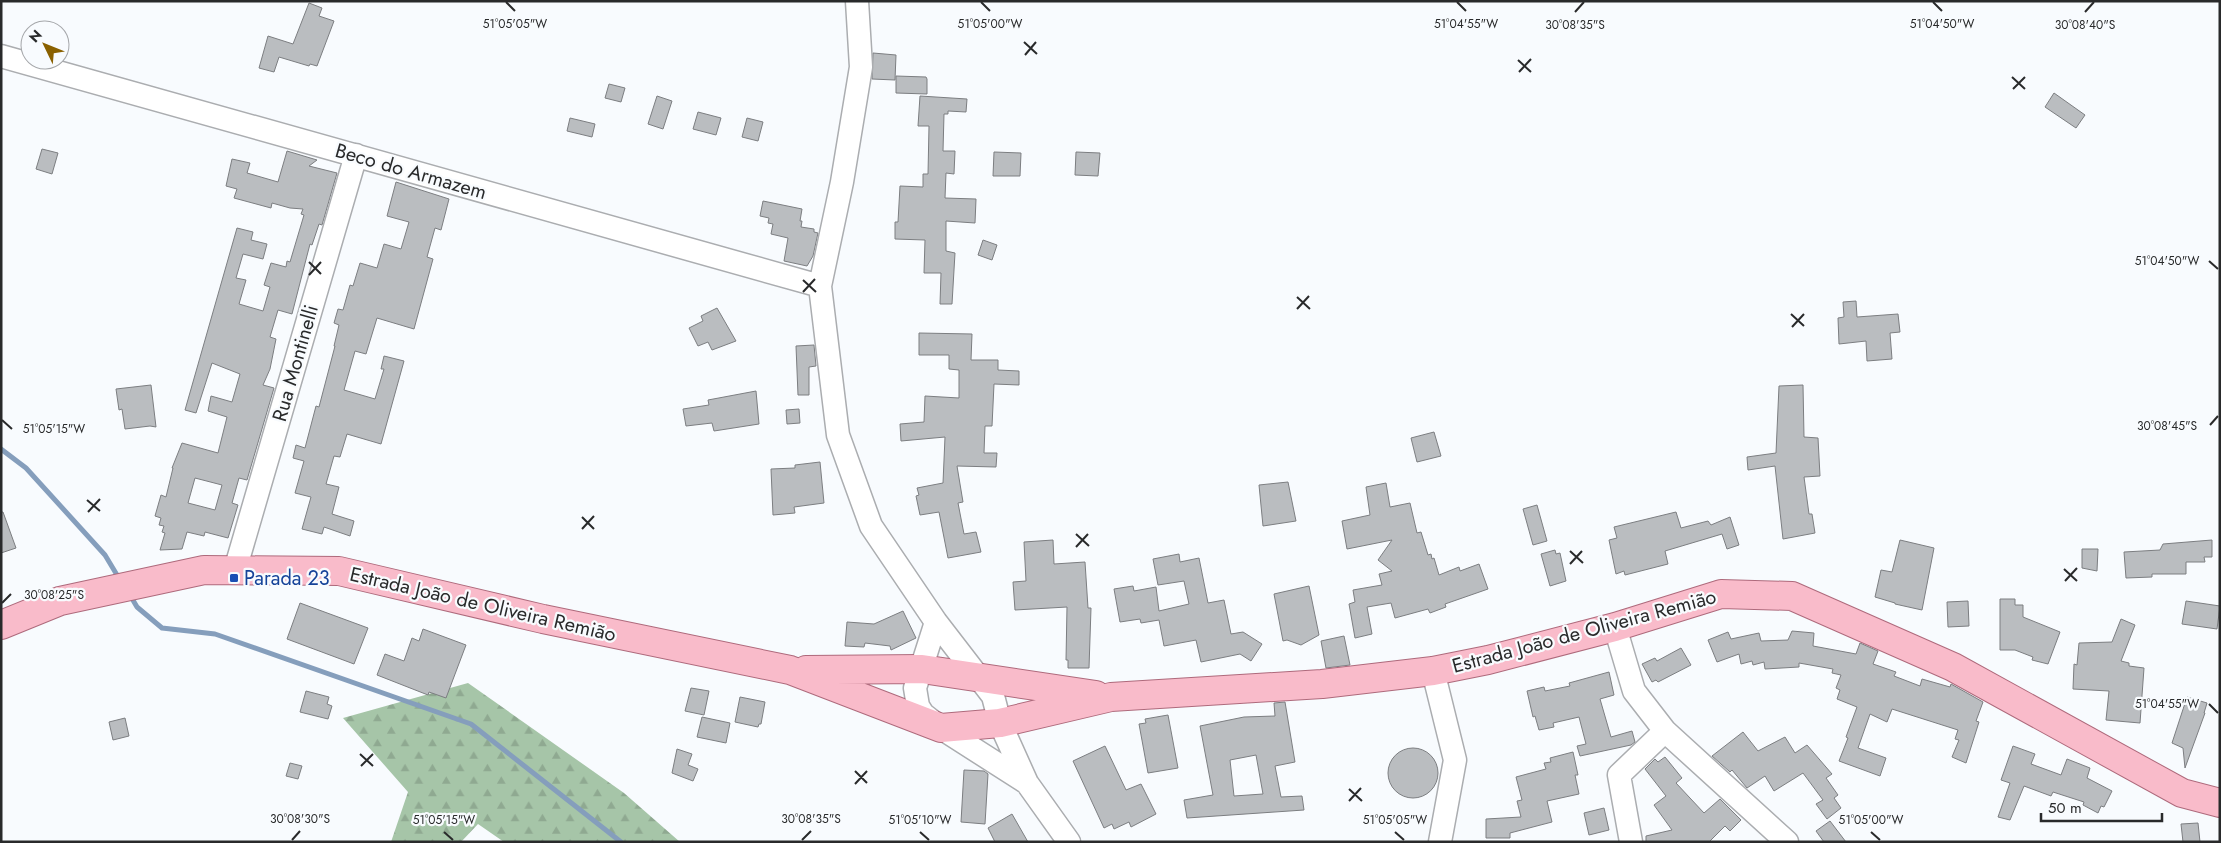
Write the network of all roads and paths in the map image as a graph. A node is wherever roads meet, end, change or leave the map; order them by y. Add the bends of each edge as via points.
1 (857, 1) edge
2 (1, 56) edge
3 (356, 156) junction
4 (820, 286) junction
5 (235, 570) junction
6 (936, 622) junction
7 (1, 625) edge
8 (1614, 627) junction
9 (922, 669) junction
10 (790, 670) junction
11 (1433, 671) junction
12 (980, 676) junction
13 (1111, 697) junction
14 (1000, 723) junction
15 (941, 728) junction
16 (1665, 731) junction
17 (1027, 783) junction
18 (2220, 804) edge
19 (1069, 842) edge
20 (1440, 842) edge
21 (1632, 842) edge
22 (1787, 842) edge

1 - 4 street via 861,67
2 - 3 street, Beco do Armazem
3 - 4 street, Beco do Armazem
3 - 5 street, Rua Montinelli
4 - 6 street via 838,435 871,526
5 - 7 main road, Estrada João de Oliveira Remião via 204,570 60,601
5 - 10 main road, Estrada João de Oliveira Remião via 339,571 543,619
6 - 9 street
6 - 12 street
8 - 11 main road, Estrada João de Oliveira Remião
8 - 16 street via 1634,691
8 - 18 main road, Estrada João de Oliveira Remião via 1721,594 1792,596 1953,667 2182,793
9 - 10 main road, Estrada João de Oliveira Remião
9 - 12 main road, Estrada João de Oliveira Remião
9 - 15 street via 915,688 918,706
10 - 15 main road, Estrada João de Oliveira Remião
11 - 13 main road, Estrada João de Oliveira Remião via 1322,684
11 - 20 street via 1455,760
12 - 13 main road, Estrada João de Oliveira Remião
12 - 14 street via 993,696
13 - 14 main road, Estrada João de Oliveira Remião
14 - 15 main road, Estrada João de Oliveira Remião
14 - 17 street
15 - 17 street
16 - 21 street via 1619,775
16 - 22 street
17 - 19 street

